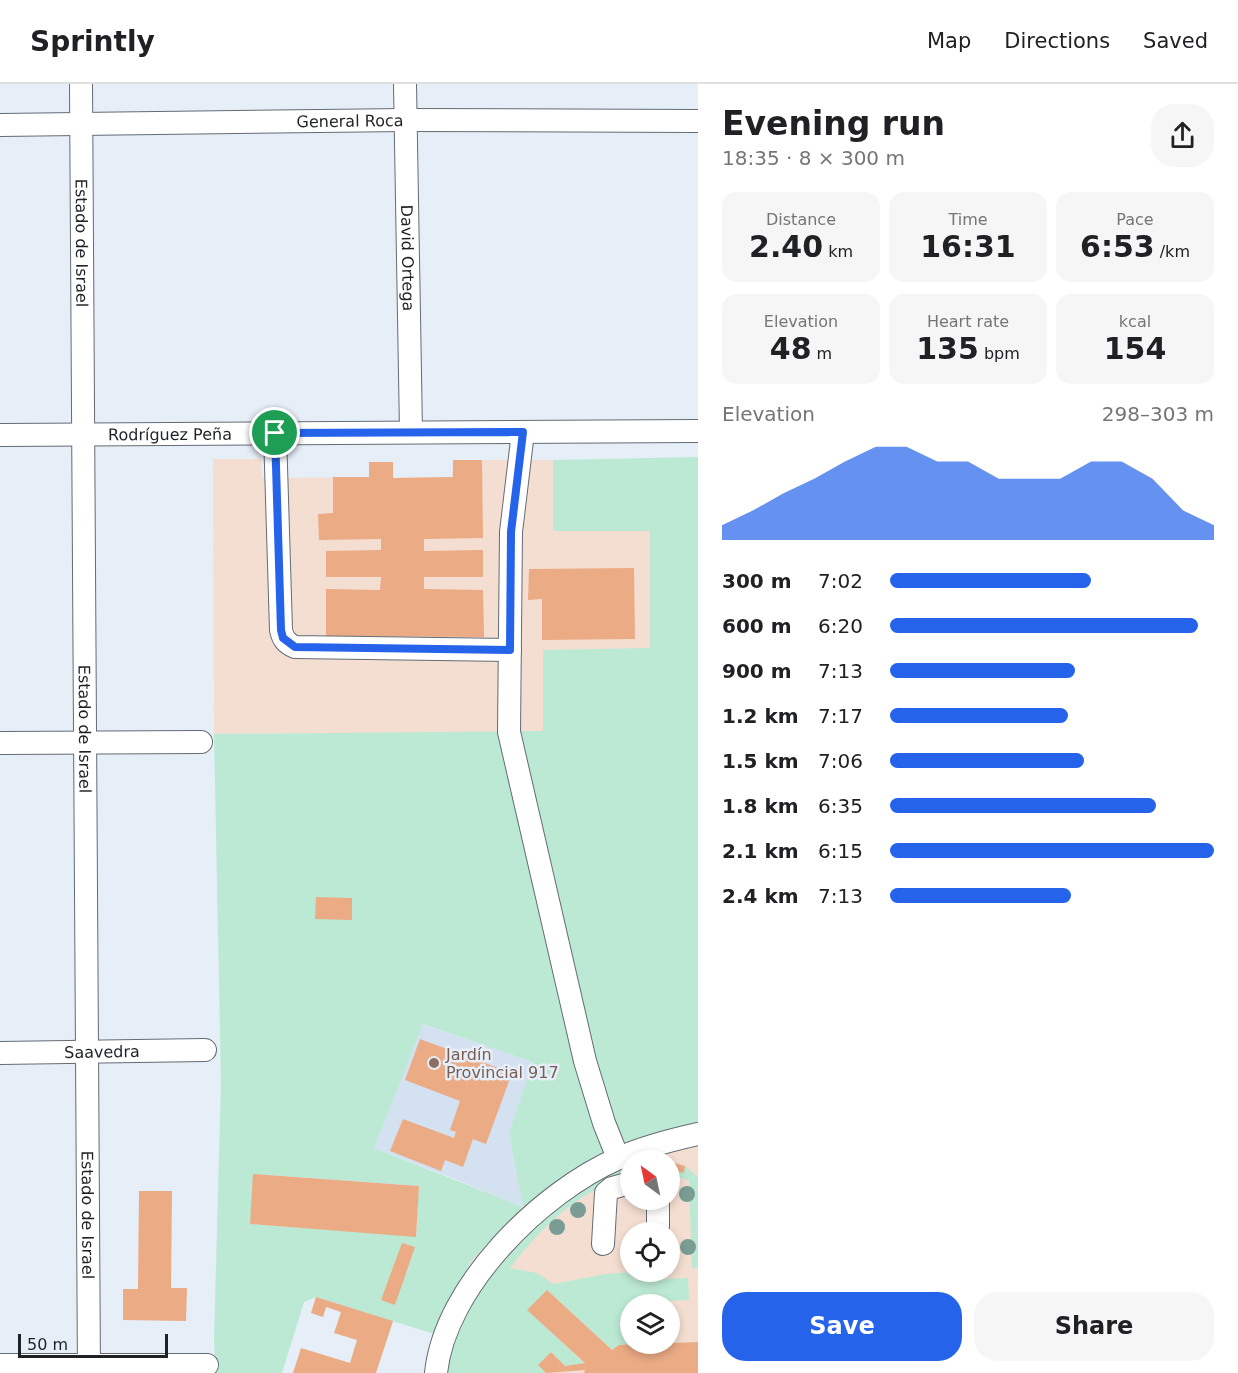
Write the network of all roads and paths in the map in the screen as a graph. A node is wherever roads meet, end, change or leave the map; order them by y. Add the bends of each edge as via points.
1 (81, 84) edge
2 (405, 84) edge
3 (405, 120) junction
4 (698, 120) edge
5 (0, 125) edge
6 (82, 125) junction
7 (698, 431) edge
8 (411, 432) junction
9 (523, 432) junction
10 (275, 433) junction
11 (84, 434) junction
12 (0, 435) edge
13 (510, 650) junction
14 (85, 742) junction
15 (201, 742) dead end
16 (0, 743) edge
17 (205, 1050) dead end
18 (87, 1052) junction
19 (0, 1053) edge
20 (698, 1134) edge
21 (662, 1150) edge
22 (618, 1158) joint
23 (620, 1186) edge
24 (603, 1244) dead end
25 (0, 1365) edge
26 (207, 1365) dead end
27 (89, 1369) edge
28 (436, 1373) edge

1 - 6 street, Estado de Israel
2 - 3 street, David Ortega
3 - 4 street, General Roca
3 - 6 street, General Roca
3 - 8 street, David Ortega
5 - 6 street, General Roca
6 - 11 street, Estado de Israel
7 - 9 street, Rodríguez Peña
8 - 9 street, Rodríguez Peña
8 - 10 street, Rodríguez Peña
9 - 13 street via 511,532
10 - 11 street, Rodríguez Peña
10 - 13 street via 281,630 289,644
11 - 12 street, Rodríguez Peña
11 - 14 street, Estado de Israel
13 - 22 street via 509,732 585,1061
14 - 15 street
14 - 16 street
14 - 18 street, Estado de Israel
17 - 18 street, Saavedra
18 - 19 street, Saavedra
18 - 27 street, Estado de Israel
20 - 21 street
22 - 28 street via 559,1194 496,1253 449,1323 437,1356
23 - 24 street via 606,1192
25 - 27 street
26 - 27 street

